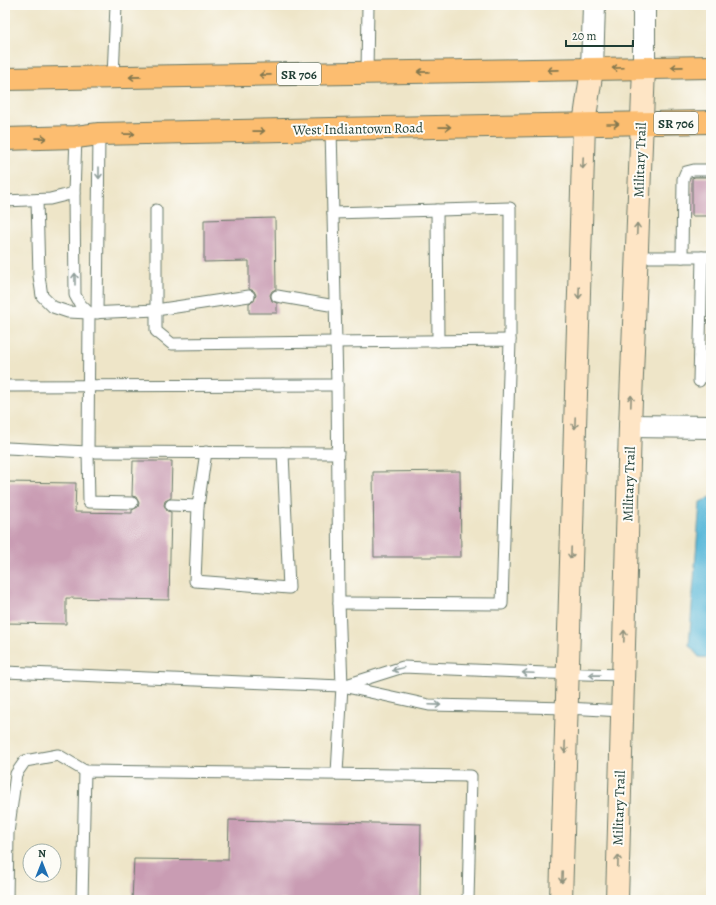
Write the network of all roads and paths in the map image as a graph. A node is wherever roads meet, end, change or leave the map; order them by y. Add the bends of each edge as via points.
1 (116, 5) edge
2 (368, 5) edge
3 (594, 5) edge
4 (644, 5) edge
5 (711, 67) edge
6 (644, 68) junction
7 (592, 69) junction
8 (368, 73) junction
9 (114, 77) junction
10 (5, 79) edge
11 (711, 122) edge
12 (584, 124) junction
13 (641, 124) junction
14 (331, 129) junction
15 (99, 134) junction
16 (76, 137) junction
17 (5, 139) edge
18 (711, 170) edge
19 (74, 193) junction
20 (37, 200) junction
21 (5, 202) edge
22 (156, 210) dead end
23 (437, 210) junction
24 (333, 213) junction
25 (636, 256) junction
26 (682, 257) junction
27 (707, 257) edge
28 (249, 296) dead end
29 (276, 296) dead end
30 (335, 306) junction
31 (156, 310) junction
32 (93, 313) junction
33 (510, 340) junction
34 (438, 341) junction
35 (336, 342) junction
36 (699, 380) dead end
37 (337, 385) junction
38 (5, 386) edge
39 (88, 386) junction
40 (630, 426) junction
41 (711, 427) edge
42 (7, 448) dead end
43 (88, 452) junction
44 (206, 452) junction
45 (283, 453) junction
46 (338, 453) junction
47 (132, 503) dead end
48 (171, 505) dead end
49 (198, 506) junction
50 (339, 603) junction
51 (5, 672) edge
52 (567, 674) junction
53 (623, 675) junction
54 (342, 686) junction
55 (567, 708) junction
56 (622, 712) junction
57 (85, 770) junction
58 (337, 774) junction
59 (7, 833) edge
60 (7, 900) edge
61 (82, 900) edge
62 (468, 900) edge
63 (561, 900) edge
64 (617, 900) edge

1 - 9 lane
2 - 8 lane
3 - 7 street
4 - 6 street
5 -> 6 main road, SR 706
6 -> 7 main road, SR 706
6 - 13 main road, Military Trail
7 -> 8 main road, SR 706
7 - 12 main road
8 -> 9 main road, SR 706
9 - 10 main road, SR 706
11 - 13 main road, West Indiantown Road / SR 706
12 -> 13 main road, West Indiantown Road / SR 706
14 -> 12 main road, West Indiantown Road / SR 706
12 -> 52 main road
25 -> 13 main road, Military Trail
15 -> 14 main road, West Indiantown Road / SR 706
14 - 24 lane
15 - 16 main road, West Indiantown Road / SR 706
15 -> 32 lane
17 -> 16 main road, West Indiantown Road / SR 706
16 - 19 lane
18 - 26 lane via 686,172 683,179
19 - 20 lane
32 -> 19 lane via 80,304 75,295
20 - 21 lane
20 - 32 lane via 42,296 53,307 68,312
22 - 31 lane
23 - 24 lane
23 - 33 lane via 510,208
23 - 34 lane
24 - 30 lane
25 - 26 lane
40 -> 25 main road, Military Trail
26 - 27 lane
27 - 36 lane
28 - 31 lane
29 - 30 lane
30 - 35 lane
31 - 32 lane
31 - 35 lane via 156,331 172,344
32 - 39 lane
33 - 34 lane
33 - 50 lane via 502,604
34 - 35 lane
35 - 37 lane
37 - 39 lane
37 - 46 lane
38 - 39 lane
39 - 43 lane
40 - 41 street
53 -> 40 main road, Military Trail
42 - 43 lane
43 - 44 lane
43 - 47 lane via 89,502
44 - 45 lane
44 - 49 lane
45 - 46 lane
45 - 49 lane via 289,588 195,581
46 - 50 lane
48 - 49 lane
50 - 54 lane
51 - 54 lane
53 -> 52 lane
52 -> 54 lane via 403,667
52 - 55 main road
53 - 56 main road, Military Trail
54 -> 55 lane via 429,705
54 - 58 lane
55 - 56 lane
55 -> 63 main road
64 -> 56 main road, Military Trail
57 - 58 lane
57 - 59 lane via 58,755 25,761 16,774
57 - 61 lane
58 - 62 lane via 471,776
59 - 60 lane

